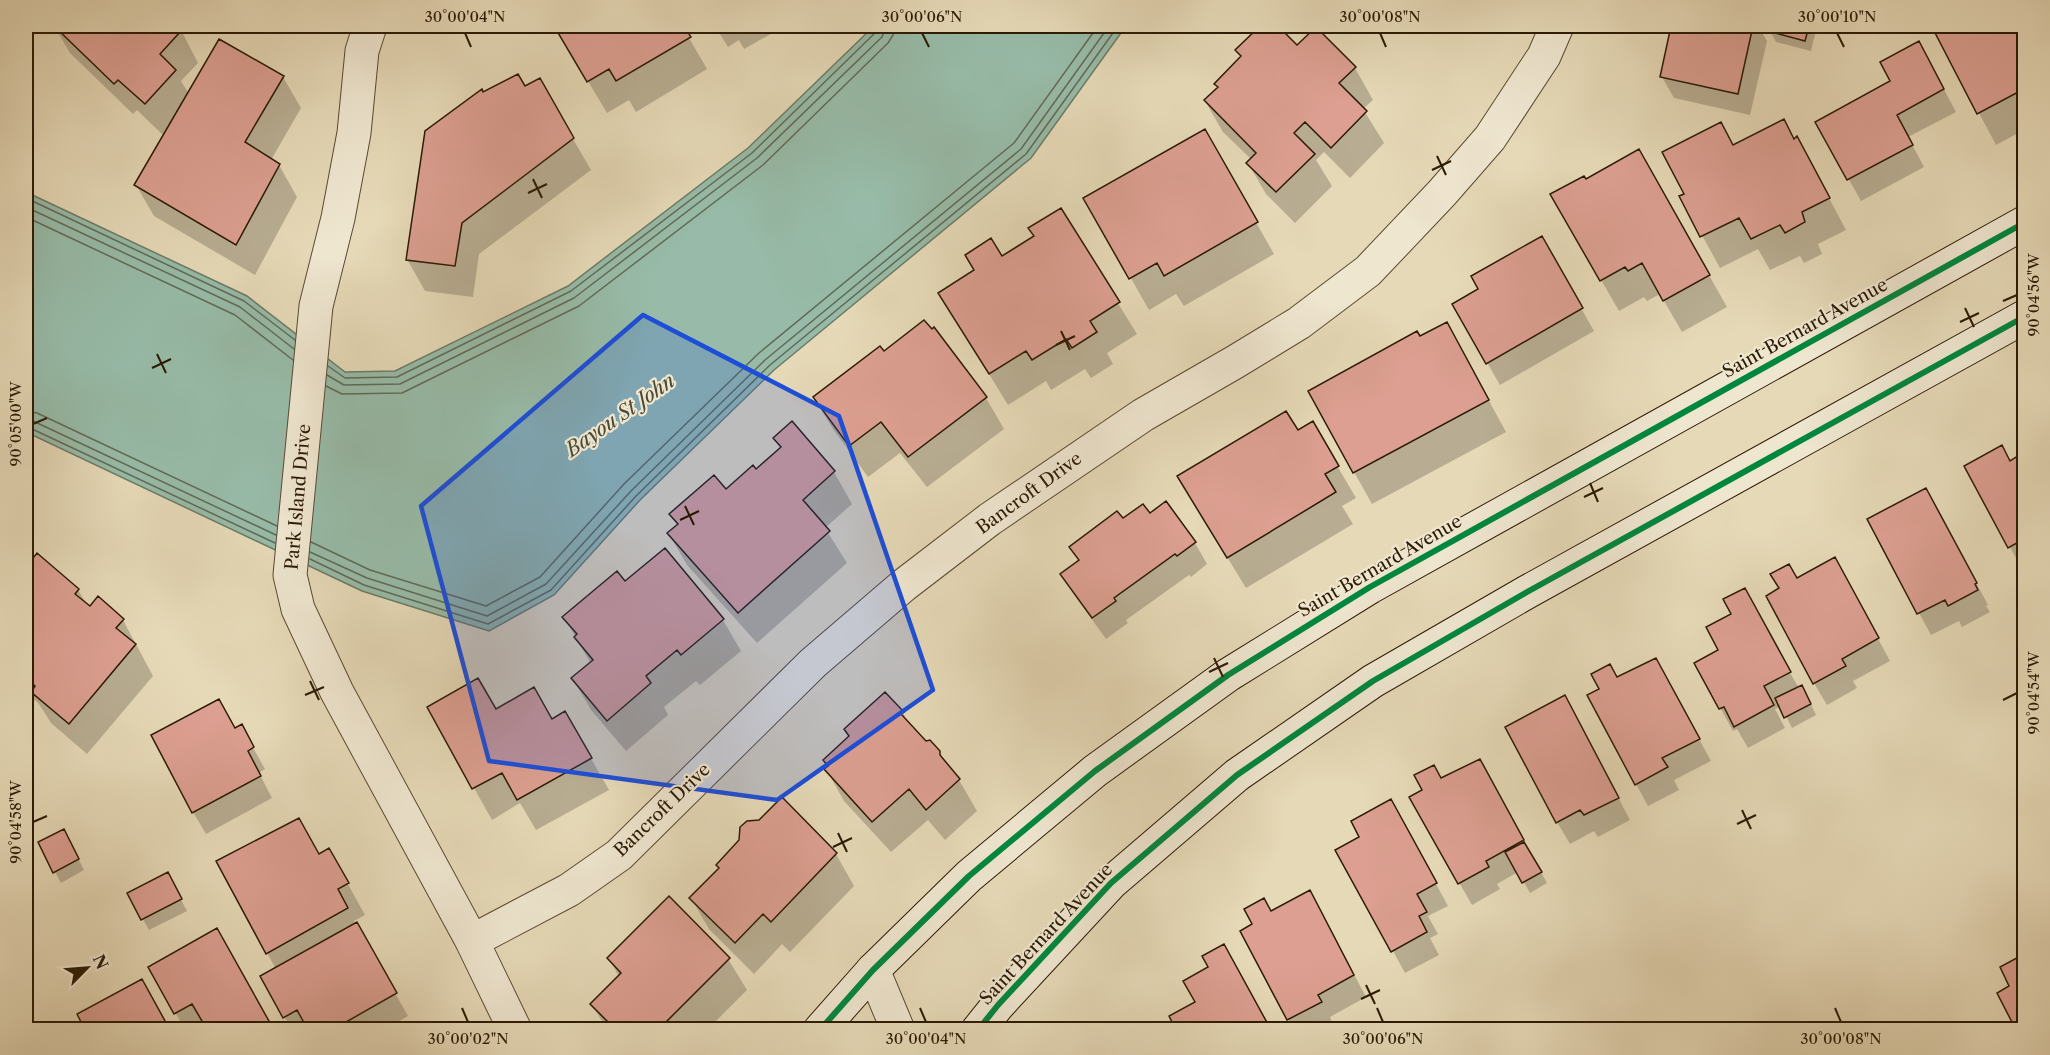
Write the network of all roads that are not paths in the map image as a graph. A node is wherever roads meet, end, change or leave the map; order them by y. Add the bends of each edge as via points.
1 (369, 26) edge
2 (1557, 26) edge
3 (2025, 223) edge
4 (2025, 317) edge
5 (472, 941) junction
6 (873, 970) junction
7 (515, 1029) edge
8 (820, 1029) edge
9 (898, 1029) edge
10 (978, 1029) edge

1 - 5 main road, Park Island Drive via 338,218 316,306 290,575 298,609 337,692
2 - 5 main road, Bancroft Drive via 1544,56 1490,138 1368,271 1299,323 1143,415 990,519 904,585 813,663 619,855 570,890
3 - 6 main road, Saint Bernard Avenue via 1370,587 1228,675 1095,771 969,876
4 - 10 main road, Saint Bernard Avenue via 1373,681 1237,775 1111,883
5 - 7 main road, Park Island Drive
6 - 8 main road, Saint Bernard Avenue
6 - 9 main road

